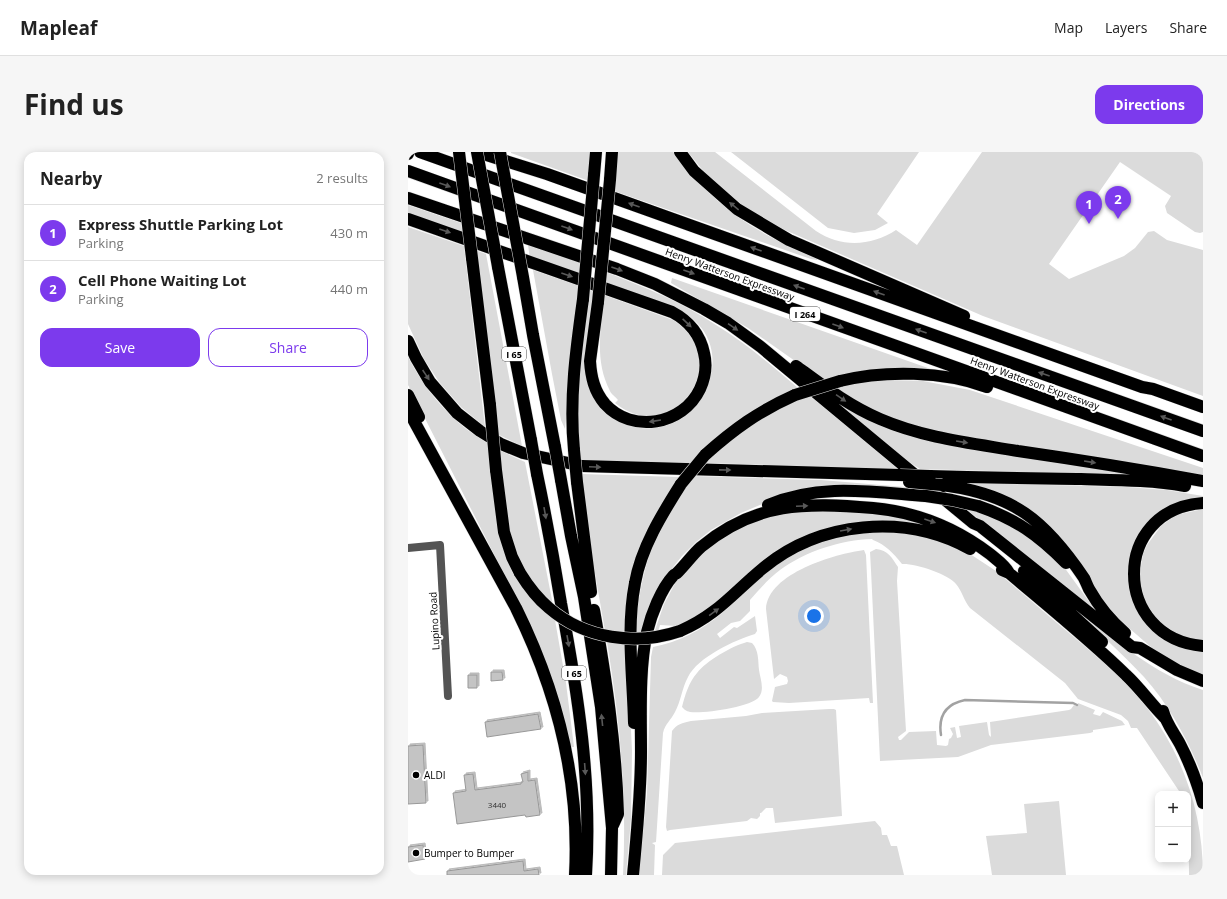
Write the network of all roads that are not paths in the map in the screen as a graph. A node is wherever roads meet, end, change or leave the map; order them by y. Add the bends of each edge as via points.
1 (420, 152) edge
2 (459, 152) edge
3 (477, 152) edge
4 (596, 152) edge
5 (612, 152) edge
6 (680, 152) edge
7 (494, 154) edge
8 (408, 171) edge
9 (408, 198) edge
10 (408, 219) edge
11 (408, 341) edge
12 (761, 347) junction
13 (1153, 389) junction
14 (408, 395) edge
15 (1203, 407) edge
16 (408, 410) edge
17 (1203, 431) edge
18 (1172, 445) junction
19 (1203, 456) edge
20 (443, 475) junction
21 (905, 479) junction
22 (1203, 481) edge
23 (1203, 489) edge
24 (1203, 503) edge
25 (973, 523) junction
26 (408, 548) edge
27 (1009, 573) junction
28 (673, 576) junction
29 (1088, 587) junction
30 (1203, 646) edge
31 (1140, 648) junction
32 (1203, 681) edge
33 (448, 696) dead end
34 (1165, 718) junction
35 (641, 752) junction
36 (1203, 803) edge
37 (612, 828) junction
38 (575, 875) edge
39 (586, 875) edge
40 (611, 875) edge
41 (633, 875) edge

17 -> 1 highway, Henry Watterson Expressway / I 264
2 -> 27 highway, bridge via 504,532 520,573 537,597 550,609 575,625 606,636 623,639 658,637 680,631 714,612 762,568 785,553 816,538 872,526 902,527 942,536 967,547
3 - 7 highway
3 -> 39 highway, I 65, bridge via 578,695 587,790
4 - 37 highway, bridge via 572,388 572,427 588,581 605,672 613,734 618,814
10 -> 5 highway, bridge via 672,312 679,316 691,326 700,339 706,365 704,379 695,398 682,411 659,421 628,419 616,413 605,404 594,386 591,371 590,361 598,302 610,180
13 -> 6 highway via 1143,381 985,324 789,240 737,209 694,170
13 -> 7 highway
37 -> 7 highway, I 65, bridge via 600,707 584,597 523,277
8 -> 18 highway, Henry Watterson Expressway / I 264
9 -> 12 highway via 610,266 655,284 728,323
11 -> 21 highway via 430,382 457,413 501,444 523,453 582,466 869,474 895,481
12 -> 22 highway via 785,358 860,410 918,433
12 - 25 highway
13 - 15 highway
14 - 20 highway via 430,438
16 - 20 highway
18 - 19 highway, Henry Watterson Expressway / I 264
18 - 35 highway, bridge via 1152,446 976,383 927,374 860,377 840,381 795,395 765,409 728,434 705,455 681,484 662,514 646,547 635,582 631,613 634,740
20 - 38 highway via 527,631 552,697 563,737 572,791
21 - 23 highway, bridge via 930,476 1118,480 1157,482
21 - 29 highway, bridge via 975,491 1016,507 1033,518 1056,539
24 - 30 highway via 1175,509 1153,525 1142,539 1136,554 1133,574 1139,603 1157,628 1184,643
25 - 31 highway via 1132,647
25 - 34 highway via 1138,676 1161,705
26 - 33 street, Lupino Road via 440,545
28 -> 27 highway via 706,543 725,529 774,509 800,505 874,508 916,516 964,536
27 - 34 highway via 1112,662
28 - 29 highway, bridge via 682,561 708,536 737,518 780,500 809,493 843,490 926,496 978,506 1008,518 1047,544
28 - 35 highway via 657,604 647,632 642,672
29 - 31 highway via 1102,608
31 - 32 highway via 1176,670
34 - 36 highway via 1188,760
35 - 41 highway
37 - 40 highway, I 65

